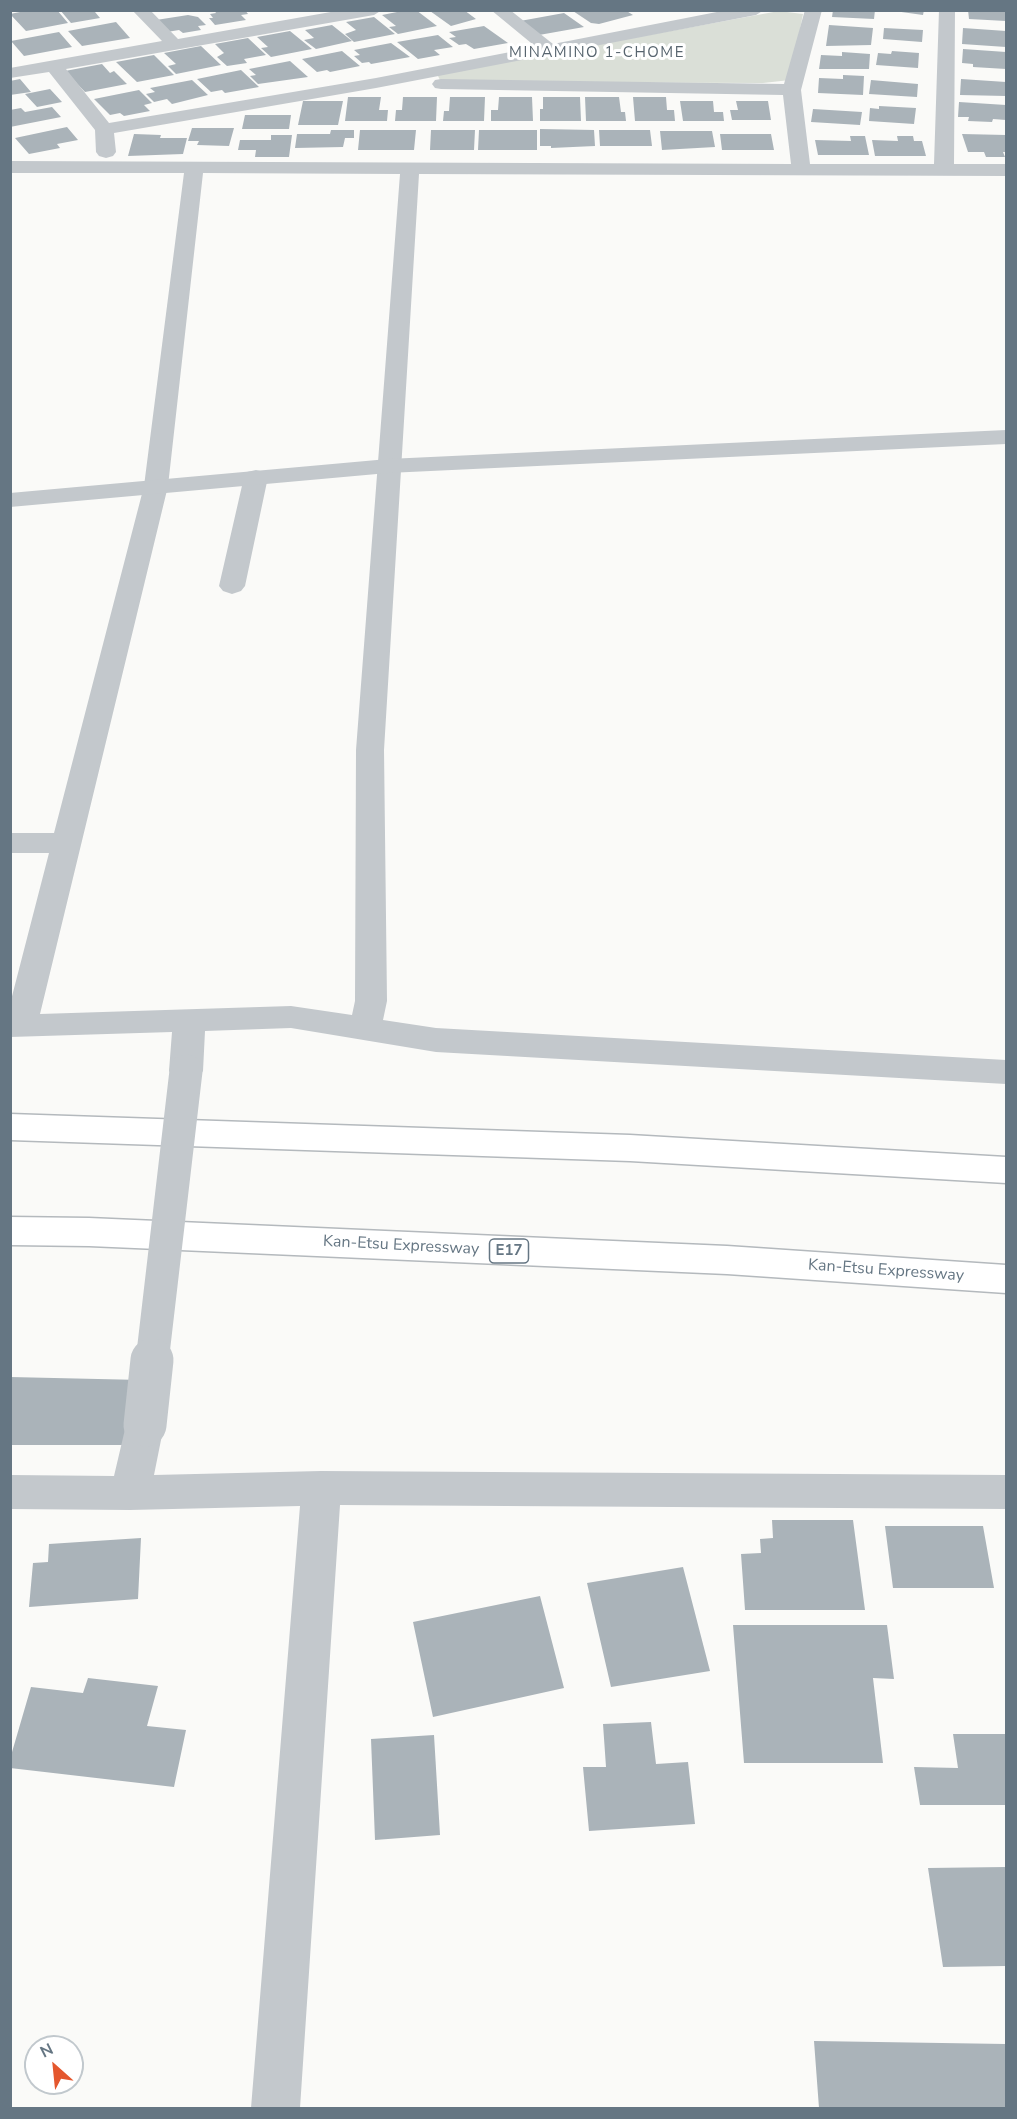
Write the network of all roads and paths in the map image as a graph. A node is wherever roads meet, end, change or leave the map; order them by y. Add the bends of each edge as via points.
1 (140, 10) edge
2 (374, 10) edge
3 (499, 10) edge
4 (756, 10) edge
5 (814, 10) edge
6 (947, 10) edge
7 (175, 45) junction
8 (549, 49) junction
9 (54, 66) junction
10 (10, 73) edge
11 (376, 83) junction
12 (792, 90) junction
13 (104, 129) junction
14 (10, 167) edge
15 (107, 167) junction
16 (194, 167) junction
17 (410, 168) junction
18 (801, 169) junction
19 (944, 170) junction
20 (1006, 170) edge
21 (1006, 437) edge
22 (388, 466) junction
23 (256, 477) junction
24 (156, 486) junction
25 (10, 500) edge
26 (232, 586) dead end
27 (10, 843) edge
28 (65, 843) junction
29 (189, 1022) junction
30 (16, 1026) edge
31 (365, 1027) junction
32 (1006, 1072) edge
33 (10, 1128) edge
34 (1006, 1170) edge
35 (10, 1231) edge
36 (1006, 1279) edge
37 (321, 1488) junction
38 (10, 1492) edge
39 (130, 1493) junction
40 (1006, 1494) edge
41 (275, 2109) edge

1 - 7 street
2 - 7 street
3 - 8 street
4 - 8 street
5 - 12 street
6 - 19 street
7 - 9 street
8 - 11 street
9 - 10 street
9 - 13 street
11 - 12 street
11 - 13 street
12 - 18 street
13 - 15 street
14 - 15 street
15 - 16 street
16 - 17 street
16 - 24 street
17 - 18 street
17 - 22 street
18 - 19 street
19 - 20 street
21 - 22 street
22 - 23 street
22 - 31 street via 370,750 371,1001
23 - 24 street
23 - 26 street
24 - 25 street
24 - 28 street
27 - 28 street
28 - 30 street
29 - 30 street
29 - 31 street via 291,1017
29 - 39 street, bridge via 145,1425
31 - 32 street via 435,1040
33 - 34 highway via 630,1148
35 - 36 highway, Kan-Etsu Expressway / E17 via 727,1260
37 - 39 street
37 - 40 street
37 - 41 street
38 - 39 street

